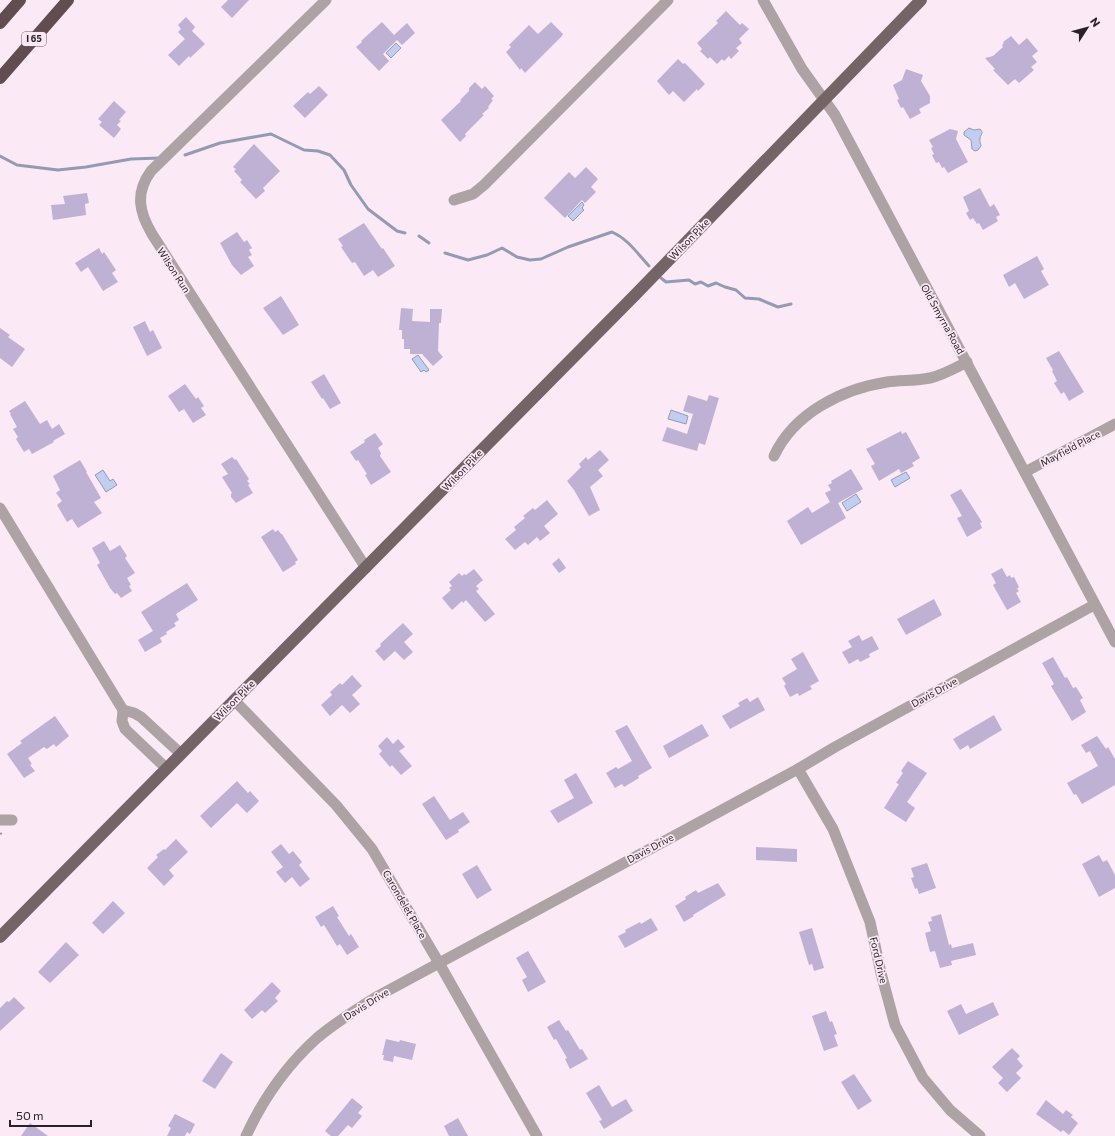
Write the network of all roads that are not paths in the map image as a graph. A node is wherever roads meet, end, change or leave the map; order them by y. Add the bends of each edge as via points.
1 (20, 0) edge
2 (68, 0) edge
3 (326, 0) edge
4 (668, 0) edge
5 (763, 0) edge
6 (922, 0) edge
7 (0, 23) edge
8 (0, 78) edge
9 (825, 100) junction
10 (454, 200) dead end
11 (966, 362) junction
12 (1115, 424) edge
13 (774, 456) dead end
14 (1025, 472) junction
15 (0, 508) edge
16 (366, 568) junction
17 (1094, 605) junction
18 (1115, 642) edge
19 (234, 700) junction
20 (123, 710) junction
21 (181, 754) junction
22 (166, 768) junction
23 (798, 769) junction
24 (0, 820) edge
25 (12, 820) dead end
26 (0, 937) edge
27 (439, 963) junction
28 (246, 1136) edge
29 (537, 1136) edge
30 (980, 1136) edge

1 - 7 highway
2 - 8 highway, I 65
3 - 16 street, Wilson Run via 147,177 142,190 141,206 146,225
4 - 10 street via 484,185 473,194
5 - 9 street, Old Smyrna Road via 802,68
6 - 9 main road, Wilson Pike
9 - 11 street, Old Smyrna Road
9 - 16 main road, Wilson Pike
11 - 13 street via 930,378 880,383 834,399 795,424
11 - 14 street, Old Smyrna Road
12 - 14 street, Mayfield Place
14 - 17 street, Old Smyrna Road
15 - 20 street
16 - 19 main road, Wilson Pike
17 - 18 street, Old Smyrna Road
17 - 23 street, Davis Drive via 835,746
19 - 21 main road, Wilson Pike
19 - 27 street, Carondelet Place via 355,827 385,870
20 - 21 street via 141,717
20 - 22 street via 124,729
21 - 22 main road, Wilson Pike
22 - 26 main road, Wilson Pike
23 - 27 street, Davis Drive
23 - 30 street, Ford Drive via 833,829 870,922 895,1025 923,1078 950,1110
24 - 25 street
27 - 28 street, Davis Drive via 348,1014 318,1038 293,1062 271,1090
27 - 29 street, Carondelet Place

